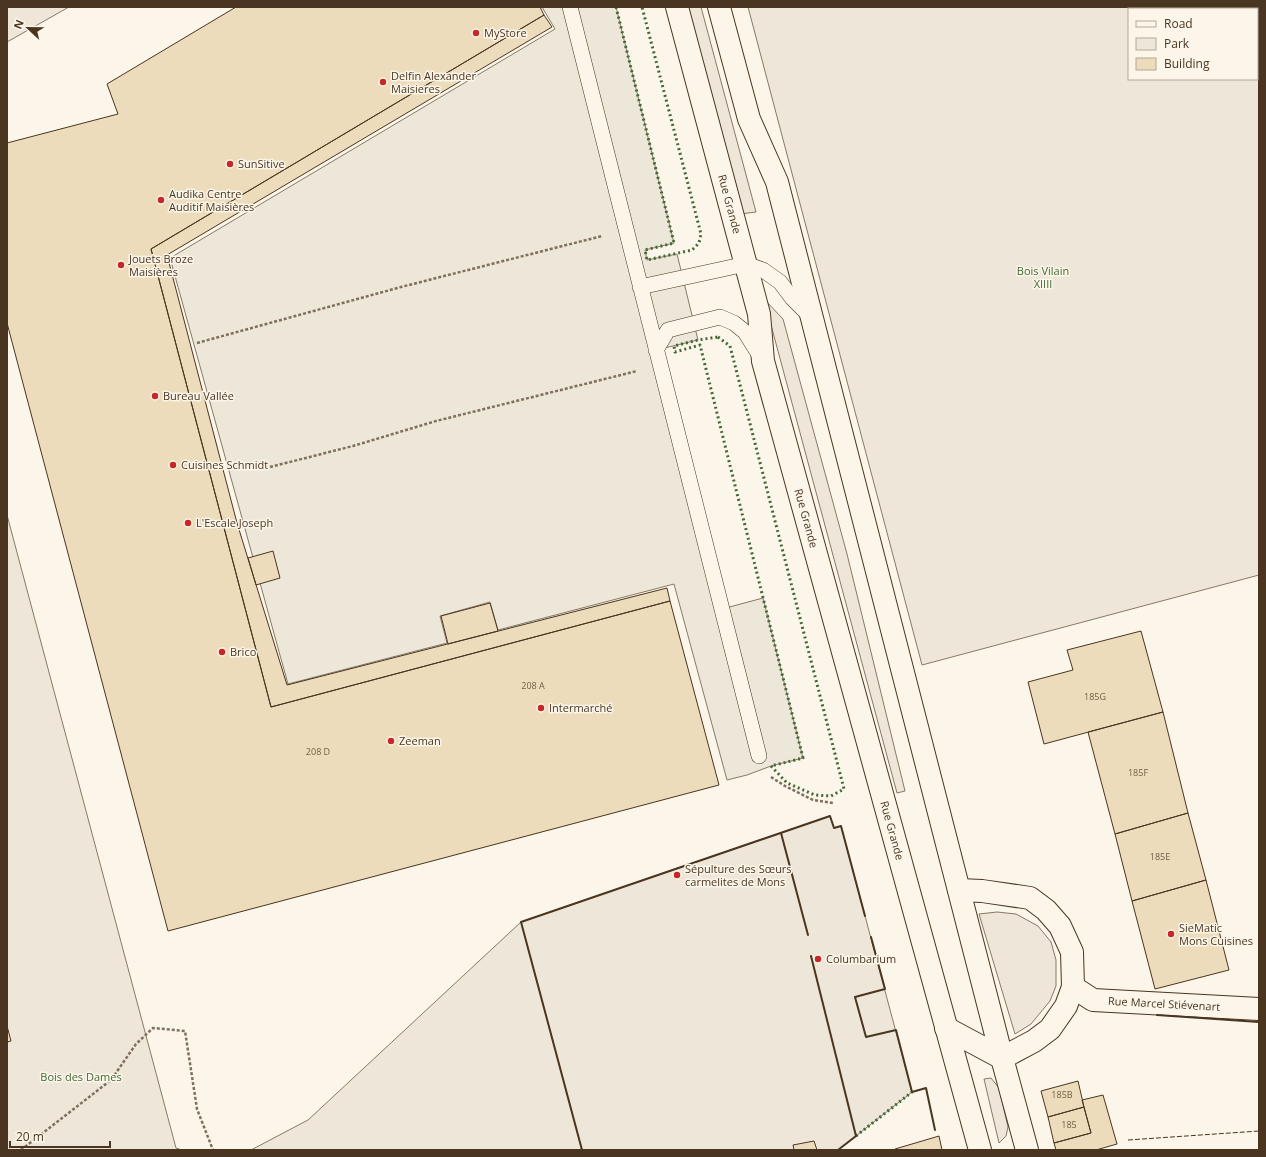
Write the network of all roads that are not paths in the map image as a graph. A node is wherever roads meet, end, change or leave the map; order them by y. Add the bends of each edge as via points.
1 (570, 7) edge
2 (677, 7) edge
3 (719, 7) edge
4 (746, 264) junction
5 (640, 287) junction
6 (812, 318) junction
7 (656, 350) junction
8 (763, 361) junction
9 (758, 756) road end
10 (960, 890) junction
11 (1072, 987) junction
12 (1259, 1009) edge
13 (946, 1028) junction
14 (1002, 1058) junction
15 (980, 1150) edge
16 (1027, 1150) edge

1 - 5 lane
2 - 4 main road, Rue Grande
3 - 6 main road via 749,119 778,182
4 - 5 lane
4 - 6 lane via 763,270 780,282
4 - 8 main road, Rue Grande via 758,314
5 - 7 lane
6 - 10 main road
7 - 8 lane via 668,330 720,317 734,323 745,332
7 - 9 lane
8 - 13 main road, Rue Grande
10 - 11 main road via 1030,898 1046,910 1060,926 1072,952
10 - 14 main road
11 - 12 main road, Rue Marcel Stiévenart via 1093,1000
11 - 14 main road via 1066,1006 1050,1029
13 - 14 main road
13 - 15 main road, Rue Grande
14 - 16 main road

